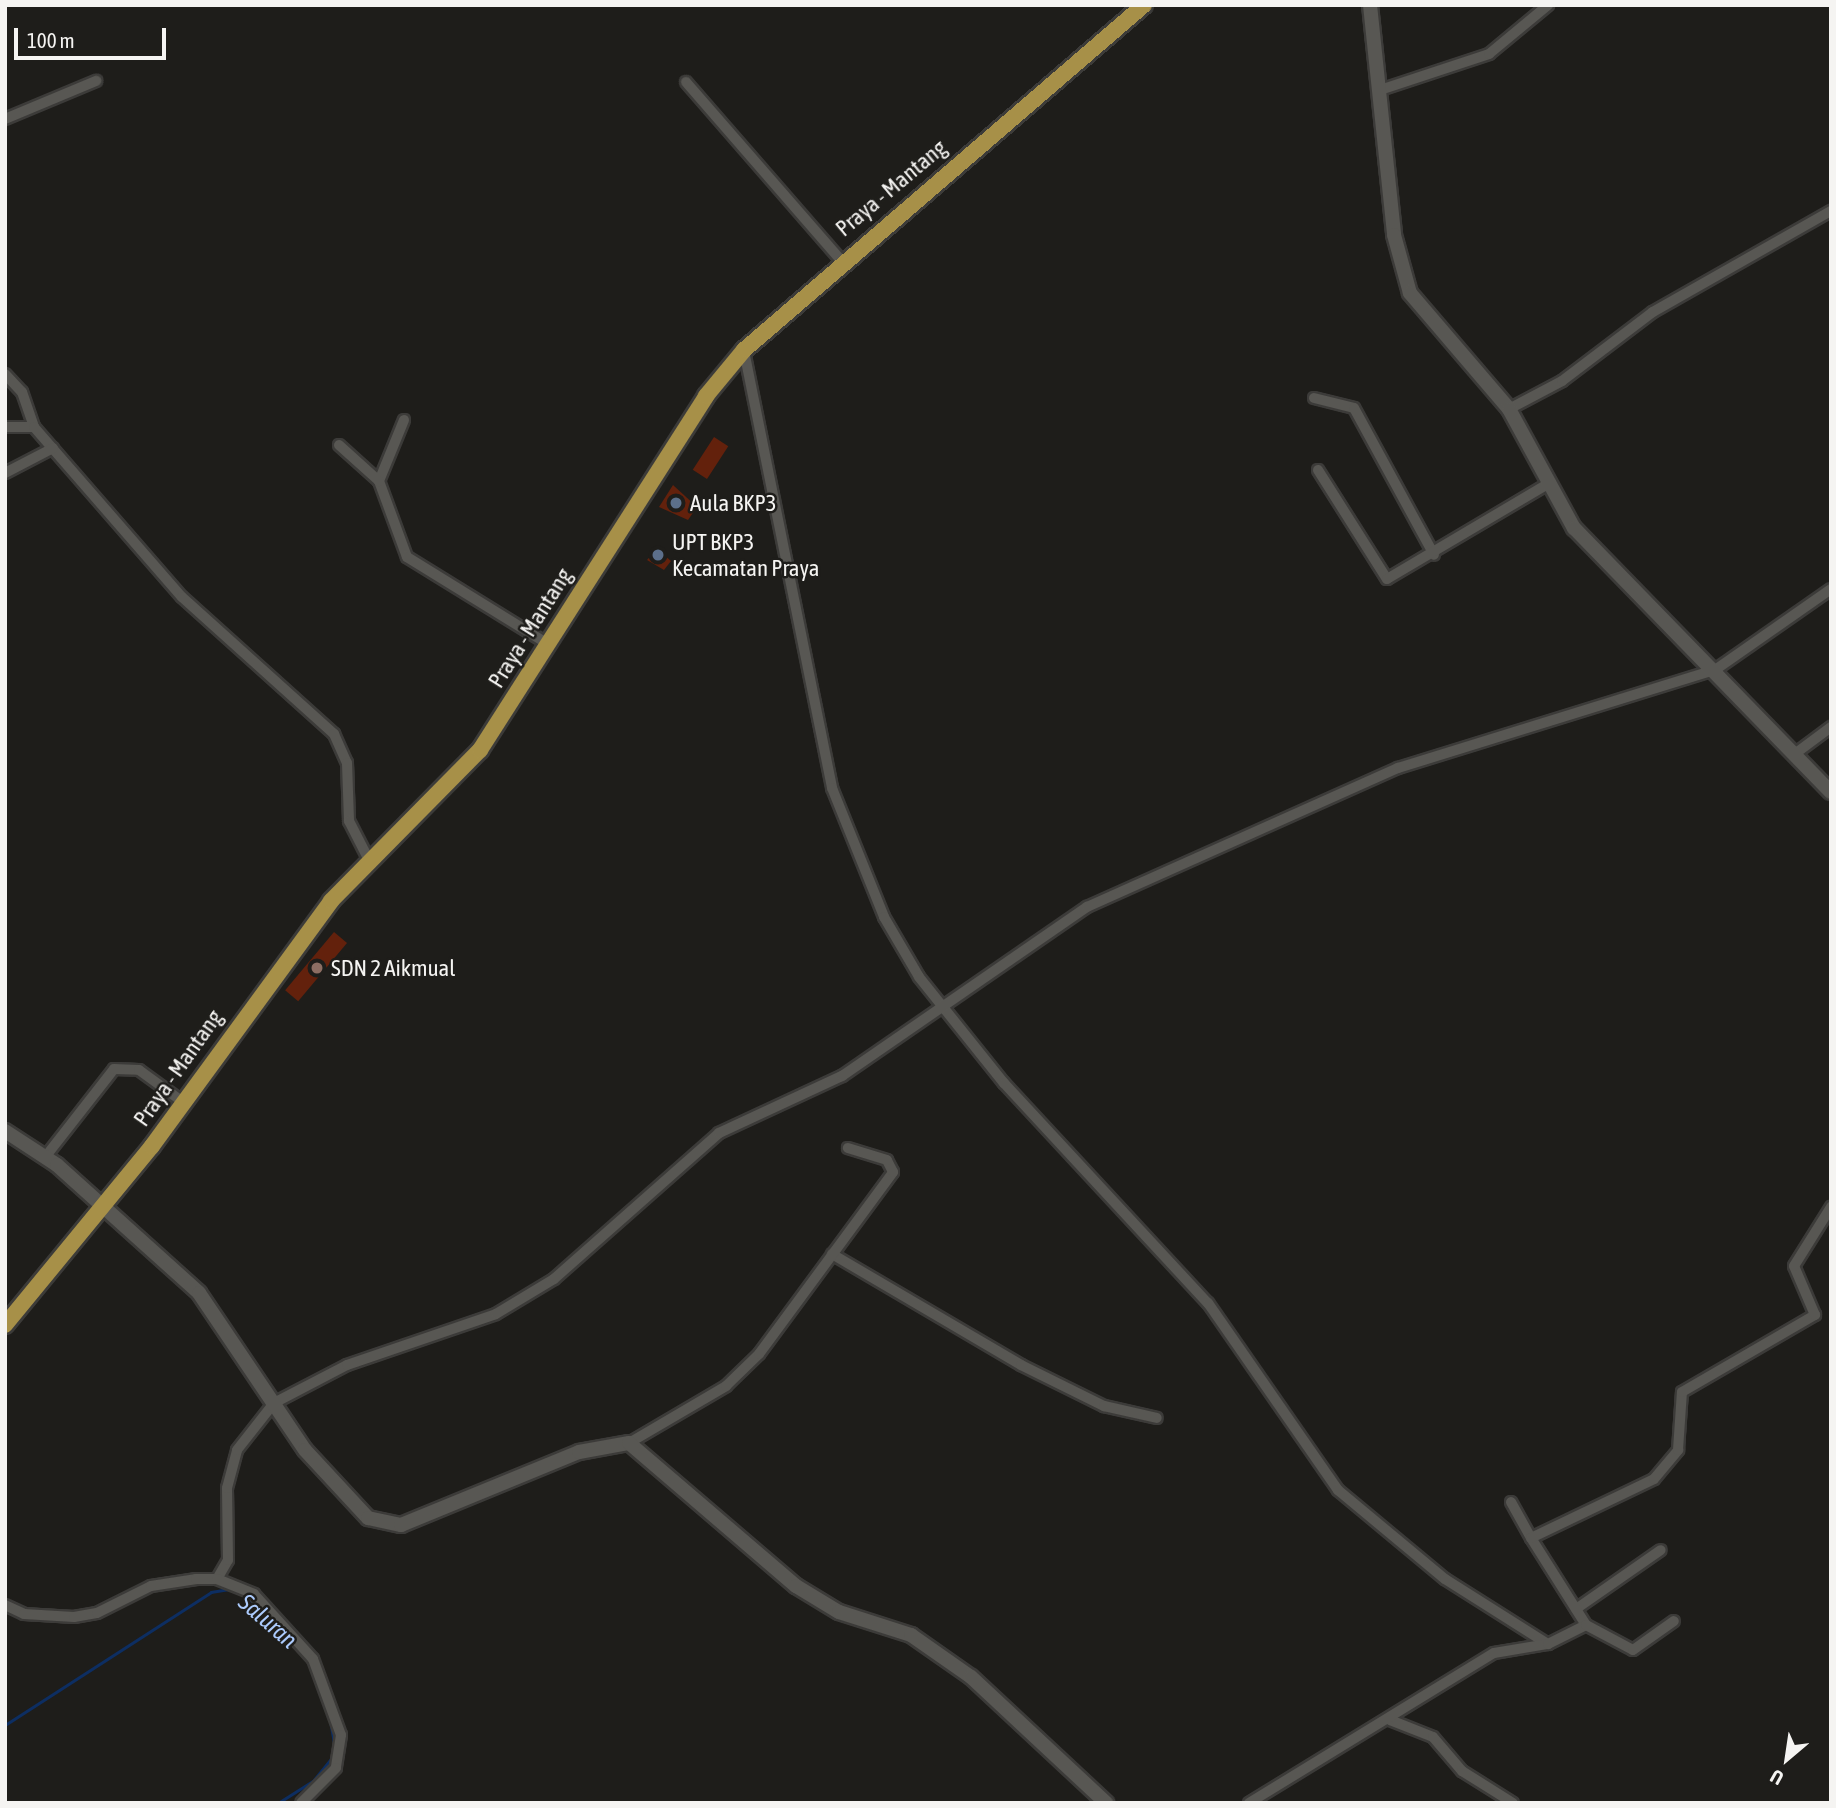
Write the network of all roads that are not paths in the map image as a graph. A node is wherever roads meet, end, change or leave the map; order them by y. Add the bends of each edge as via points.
1 (1144, 5) edge
2 (1370, 5) edge
3 (1548, 5) edge
4 (96, 81) dead end
5 (686, 82) dead end
6 (1380, 90) junction
7 (5, 119) edge
8 (1831, 211) edge
9 (841, 260) junction
10 (744, 350) junction
11 (5, 374) edge
12 (1314, 398) dead end
13 (1509, 409) junction
14 (404, 420) dead end
15 (5, 427) edge
16 (34, 427) junction
17 (339, 445) dead end
18 (53, 448) junction
19 (1318, 470) dead end
20 (5, 472) edge
21 (379, 481) junction
22 (1546, 485) junction
23 (1434, 555) junction
24 (1831, 589) edge
25 (546, 643) junction
26 (1715, 670) junction
27 (1831, 727) edge
28 (1796, 753) junction
29 (1831, 792) edge
30 (370, 862) junction
31 (941, 1009) junction
32 (183, 1102) junction
33 (5, 1131) edge
34 (848, 1148) dead end
35 (46, 1156) junction
36 (99, 1207) junction
37 (1831, 1207) edge
38 (832, 1254) junction
39 (5, 1325) edge
40 (274, 1403) junction
41 (1157, 1418) dead end
42 (629, 1443) junction
43 (1511, 1502) dead end
44 (1531, 1538) junction
45 (1661, 1550) dead end
46 (217, 1579) junction
47 (5, 1605) edge
48 (1576, 1609) junction
49 (1674, 1621) dead end
50 (1586, 1625) junction
51 (1548, 1644) junction
52 (1390, 1720) junction
53 (301, 1803) edge
54 (1106, 1803) edge
55 (1249, 1803) edge
56 (1513, 1803) edge

1 - 9 main road, Praya - Mantang
2 - 6 street
3 - 6 street via 1489,54
4 - 7 street
5 - 9 street
6 - 13 street via 1394,235 1408,288
8 - 13 street via 1653,312 1562,381
9 - 10 main road, Praya - Mantang
10 - 25 main road, Praya - Mantang via 706,396
10 - 31 street via 832,788 884,917
11 - 16 street via 22,391
12 - 23 street via 1354,408
13 - 22 street
14 - 21 street
15 - 16 street
16 - 18 street
17 - 21 street
18 - 20 street
18 - 30 street via 182,597 334,734 347,763 349,821
19 - 23 street via 1385,578
21 - 25 street via 411,562
22 - 23 street
22 - 26 street via 1574,528
24 - 26 street
25 - 30 main road, Praya - Mantang via 480,750
26 - 28 street
26 - 31 street via 1359,784 1087,907
27 - 28 street
28 - 29 street
30 - 32 main road, Praya - Mantang via 314,922
31 - 40 street via 842,1076 719,1133 565,1270 496,1314 347,1364
31 - 51 street via 1208,1303 1338,1490 1445,1579
32 - 35 street via 139,1070 114,1069
32 - 36 main road, Praya - Mantang
33 - 35 street
34 - 38 street via 887,1160 893,1172
35 - 36 street
36 - 39 main road, Praya - Mantang
36 - 40 street via 199,1293
37 - 44 street via 1794,1266 1815,1315 1682,1392 1678,1450 1654,1479
38 - 41 street via 1032,1371 1104,1406
38 - 42 street via 741,1372 671,1423
40 - 42 street via 355,1507 383,1525 401,1525 579,1452
40 - 46 street via 237,1450 227,1488 228,1560
42 - 54 street via 796,1586 839,1612 911,1635 971,1676
43 - 44 street
44 - 48 street
45 - 48 street
46 - 47 street via 168,1581 97,1613 65,1618
46 - 53 street via 265,1602 313,1659 329,1698 341,1735 339,1759
48 - 50 street
49 - 50 street via 1628,1651
50 - 51 street
51 - 52 street via 1494,1653 1444,1680
52 - 55 street
52 - 56 street via 1433,1737 1462,1771

